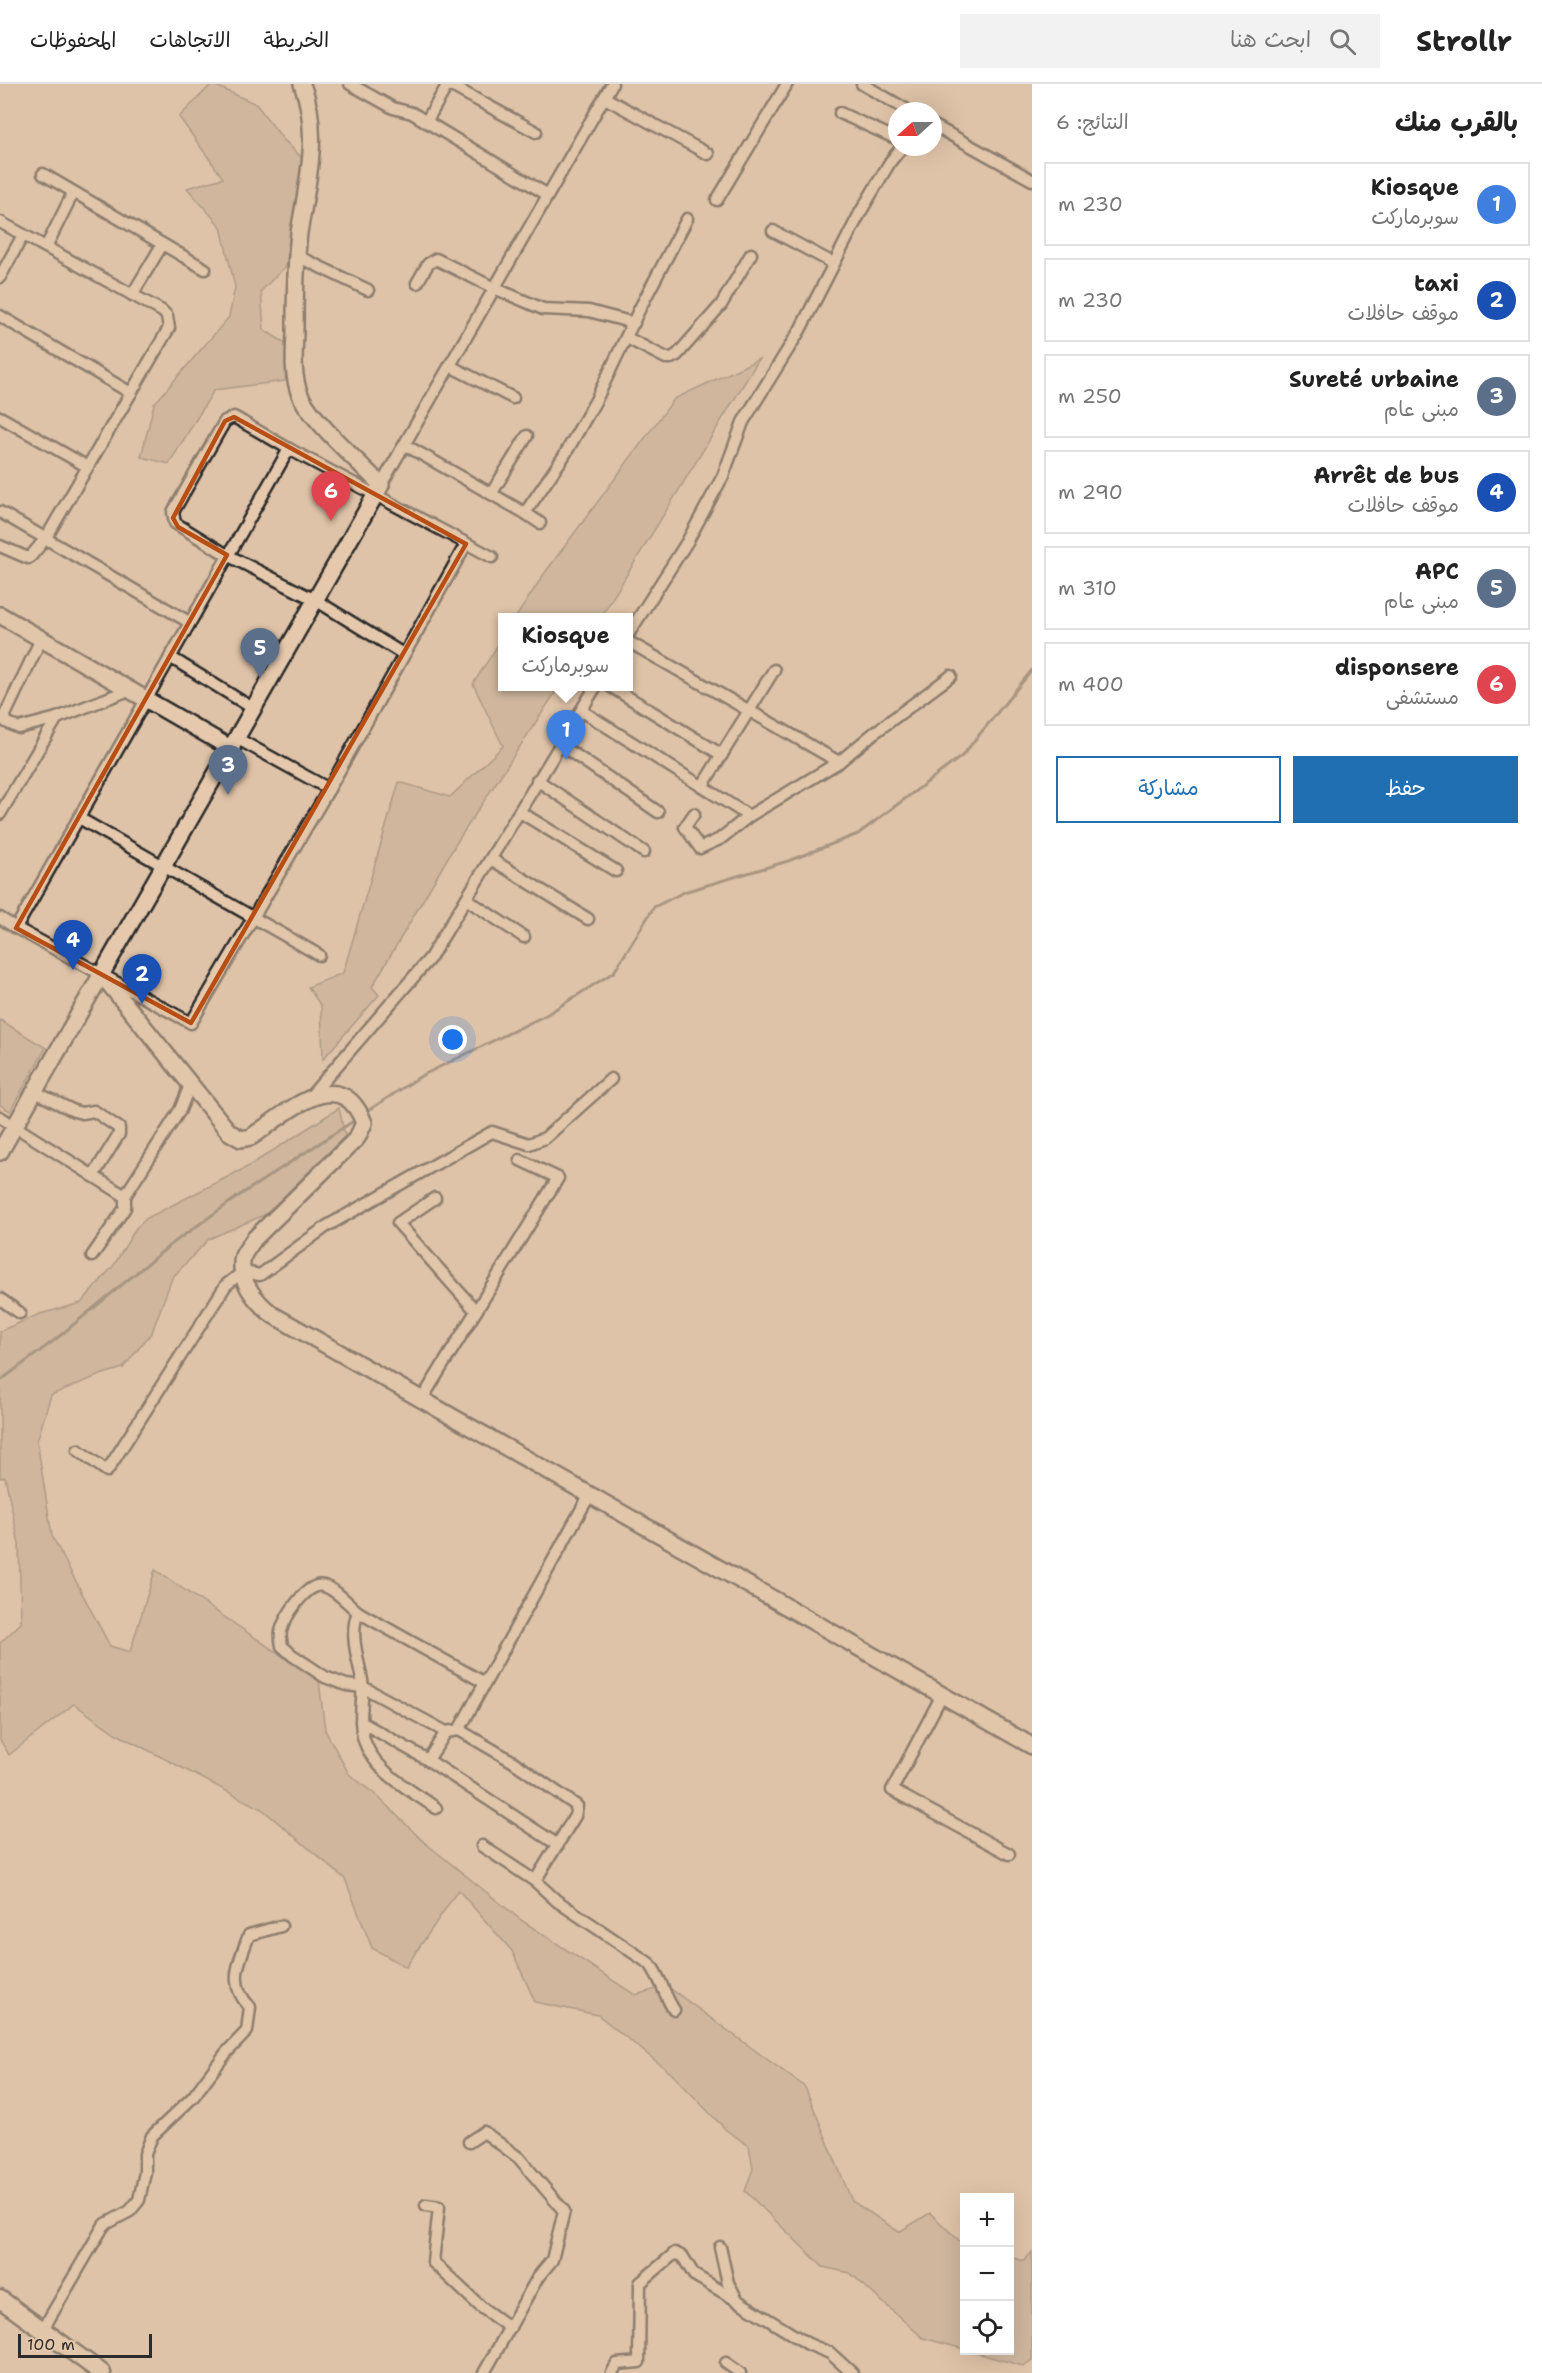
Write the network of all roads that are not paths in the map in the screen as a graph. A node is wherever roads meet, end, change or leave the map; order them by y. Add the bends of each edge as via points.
1 (302, 84) edge
2 (350, 84) edge
3 (448, 84) edge
4 (612, 84) edge
5 (787, 84) edge
6 (862, 84) edge
7 (604, 98) junction
8 (893, 102) edge
9 (840, 113) dead end
10 (426, 122) junction
11 (942, 130) edge
12 (536, 132) dead end
13 (888, 136) edge
14 (708, 154) dead end
15 (895, 156) edge
16 (43, 174) dead end
17 (1032, 180) edge
18 (74, 193) junction
19 (548, 195) junction
20 (717, 200) dead end
21 (687, 219) dead end
22 (0, 222) edge
23 (773, 231) dead end
24 (23, 235) junction
25 (162, 244) junction
26 (46, 247) junction
27 (751, 254) dead end
28 (297, 256) junction
29 (833, 264) junction
30 (205, 269) dead end
31 (0, 277) edge
32 (417, 283) dead end
33 (494, 288) junction
34 (368, 290) dead end
35 (132, 295) junction
36 (0, 316) edge
37 (634, 323) junction
38 (627, 338) junction
39 (450, 366) junction
40 (131, 393) junction
41 (513, 398) dead end
42 (0, 417) edge
43 (527, 436) dead end
44 (405, 445) junction
45 (289, 448) junction
46 (88, 467) junction
47 (379, 490) junction
48 (491, 494) junction
49 (0, 512) edge
50 (525, 513) junction
51 (540, 523) dead end
52 (46, 538) junction
53 (466, 544) junction
54 (0, 546) edge
55 (227, 555) junction
56 (492, 557) dead end
57 (317, 601) junction
58 (0, 615) edge
59 (189, 622) junction
60 (633, 627) edge
61 (41, 639) junction
62 (633, 644) edge
63 (403, 654) junction
64 (170, 657) junction
65 (774, 670) dead end
66 (951, 676) dead end
67 (129, 690) junction
68 (594, 691) edge
69 (617, 691) edge
70 (146, 699) junction
71 (254, 709) junction
72 (582, 711) junction
73 (749, 711) junction
74 (57, 718) junction
75 (235, 744) junction
76 (561, 745) junction
77 (722, 755) junction
78 (839, 762) junction
79 (537, 780) junction
80 (703, 785) junction
81 (328, 789) junction
82 (520, 812) junction
83 (658, 812) dead end
84 (0, 814) edge
85 (694, 814) dead end
86 (749, 816) junction
87 (79, 818) junction
88 (644, 852) dead end
89 (491, 859) junction
90 (165, 866) junction
91 (616, 871) dead end
92 (466, 899) junction
93 (252, 917) junction
94 (0, 918) edge
95 (588, 919) dead end
96 (16, 928) junction
97 (524, 937) dead end
98 (319, 955) dead end
99 (102, 975) junction
100 (611, 1078) dead end
101 (190, 1085) junction
102 (35, 1092) junction
103 (308, 1099) junction
104 (0, 1118) edge
105 (15, 1126) junction
106 (0, 1152) edge
107 (520, 1160) dead end
108 (93, 1176) junction
109 (125, 1196) junction
110 (435, 1198) dead end
111 (92, 1256) dead end
112 (243, 1272) junction
113 (0, 1299) edge
114 (476, 1311) junction
115 (20, 1313) dead end
116 (422, 1399) junction
117 (78, 1450) dead end
118 (590, 1494) junction
119 (358, 1612) junction
120 (485, 1683) junction
121 (363, 1687) junction
122 (942, 1695) junction
123 (361, 1722) junction
124 (459, 1730) junction
125 (446, 1732) junction
126 (1032, 1746) edge
127 (428, 1760) junction
128 (436, 1808) dead end
129 (558, 1845) junction
130 (482, 1846) dead end
131 (1009, 1854) dead end
132 (535, 1881) junction
133 (281, 1926) dead end
134 (674, 2010) dead end
135 (469, 2142) dead end
136 (426, 2205) dead end
137 (720, 2247) dead end
138 (0, 2299) edge
139 (738, 2301) junction
140 (510, 2328) junction
141 (42, 2331) junction
142 (726, 2363) dead end
143 (102, 2373) edge
144 (484, 2373) edge
145 (612, 2373) edge
146 (740, 2373) edge
147 (852, 2373) edge

1 - 28 street via 312,159
2 - 10 street
3 - 10 street
3 - 12 street
4 - 7 street
5 - 20 street
6 - 8 street
7 - 14 street
7 - 19 street
9 - 13 street
10 - 19 street
11 - 17 street
15 - 29 street
16 - 18 street
18 - 25 street
18 - 26 street
19 - 33 street
21 - 37 street
22 - 24 street
23 - 29 street
24 - 26 street
24 - 31 street
25 - 30 street
25 - 35 street
26 - 35 street
27 - 38 street via 721,305 677,355 666,358
28 - 34 street
28 - 47 street via 294,369 301,396
29 - 60 street via 800,330 744,422 723,476 687,542
32 - 33 street via 428,264 436,259
33 - 37 street via 543,309 589,311
33 - 39 street
35 - 40 street via 162,311 169,328
36 - 40 street
37 - 38 street
38 - 50 street via 579,431
39 - 41 street
39 - 44 street
40 - 46 street
42 - 46 street
43 - 48 street
44 - 47 street
44 - 48 street
45 - 47 street
45 - 55 street
45 - 55 street via 234,417 222,424 173,512 173,519 178,527
46 - 52 street
47 - 53 street
47 - 57 street
48 - 50 street
49 - 52 street
50 - 51 street
52 - 54 street via 28,558
52 - 59 street
53 - 56 street
53 - 63 street
55 - 57 street
55 - 59 street
57 - 63 street
57 - 71 street
58 - 61 street
59 - 64 street
61 - 67 street
61 - 74 street via 9,702 6,722 19,728
62 - 73 street
63 - 81 street
64 - 70 street
64 - 71 street
65 - 73 street
66 - 78 street
67 - 70 street
67 - 74 street
68 - 72 street
69 - 77 street
70 - 75 street
70 - 87 street
71 - 75 street
72 - 76 street
72 - 80 street
73 - 77 street
73 - 78 street
74 - 84 street
75 - 81 street
75 - 90 street
76 - 79 street
76 - 83 street
77 - 80 street
78 - 86 street
79 - 82 street
79 - 88 street
80 - 86 street
81 - 93 street
82 - 89 street
82 - 91 street
85 - 86 street via 685,827 700,848 720,839
87 - 90 street
87 - 96 street
89 - 92 street
89 - 95 street
90 - 93 street
90 - 99 street
92 - 97 street
92 - 103 street via 430,958
93 - 98 street
93 - 99 street via 191,1023
94 - 96 street
96 - 99 street
99 - 101 street
99 - 102 street
100 - 112 street via 545,1138 529,1144 492,1132 327,1226 260,1275
101 - 103 street via 229,1132 241,1139 251,1137
101 - 109 street via 180,1110
102 - 105 street
102 - 108 street via 74,1111 94,1111 119,1128
103 - 112 street via 330,1092 346,1095 358,1107 364,1123 357,1138 254,1239 243,1255
104 - 105 street
105 - 106 street
105 - 108 street
107 - 114 street via 558,1178
108 - 109 street
109 - 111 street via 125,1208
110 - 114 street via 398,1223
112 - 116 street via 257,1302 273,1315
112 - 117 street via 226,1285 107,1471
113 - 115 street
114 - 116 street
116 - 118 street
118 - 120 street
118 - 122 street
119 - 120 street
119 - 121 street via 353,1634
119 - 121 street via 324,1586 311,1588 304,1592 287,1621 281,1640 292,1655 325,1677
120 - 124 street
121 - 123 street
121 - 125 street
122 - 126 street
122 - 131 street via 892,1790
123 - 127 street
123 - 128 street via 370,1756
124 - 125 street
124 - 129 street via 578,1806
125 - 127 street
127 - 129 street
129 - 132 street
130 - 132 street
132 - 134 street via 557,1901 650,1964
133 - 141 street via 249,1935 235,1975 241,1998 250,2007 247,2031 193,2097 152,2136 139,2200 130,2211 104,2225
135 - 140 street via 484,2132 519,2158 564,2211 552,2260
136 - 140 street via 439,2207 433,2262
137 - 139 street via 728,2283
138 - 141 main road
139 - 145 street via 694,2274 683,2257 675,2253 640,2283 639,2361 617,2364
139 - 147 street via 830,2354
140 - 144 street
141 - 143 main road
142 - 146 street

